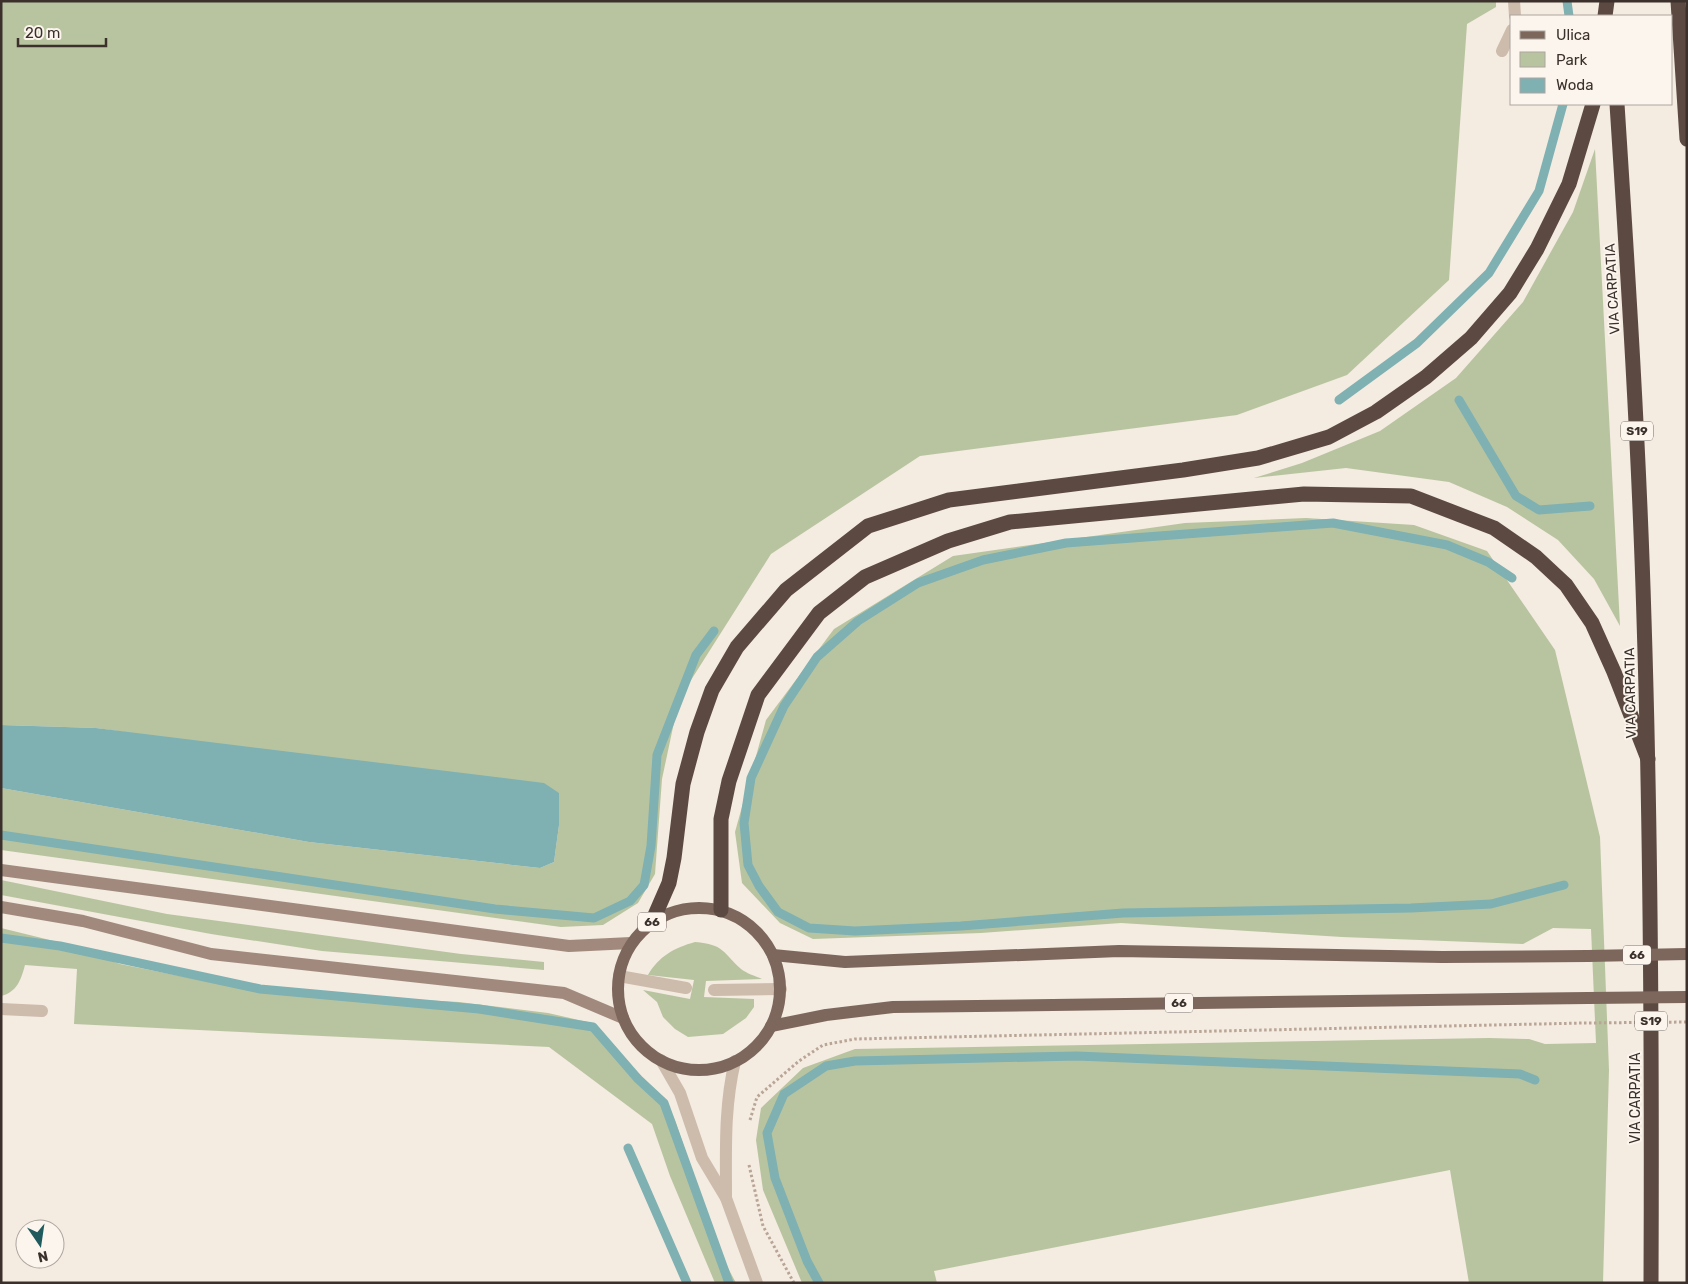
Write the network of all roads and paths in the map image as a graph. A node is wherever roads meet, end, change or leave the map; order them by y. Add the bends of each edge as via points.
1 (1514, 1) edge
2 (1606, 1) edge
3 (1611, 1) edge
4 (1678, 1) edge
5 (1515, 15) edge
6 (1605, 15) edge
7 (1612, 15) edge
8 (1510, 34) edge
9 (1502, 51) dead end
10 (1593, 105) edge
11 (1618, 105) edge
12 (1687, 139) edge
13 (1648, 759) junction
14 (1, 870) edge
15 (1, 907) edge
16 (721, 910) junction
17 (652, 922) junction
18 (631, 943) junction
19 (1687, 954) edge
20 (774, 955) junction
21 (618, 976) junction
22 (686, 988) dead end
23 (781, 989) junction
24 (714, 990) dead end
25 (1687, 997) edge
26 (1, 1009) edge
27 (42, 1011) dead end
28 (623, 1018) junction
29 (1687, 1022) edge
30 (771, 1026) junction
31 (661, 1060) junction
32 (735, 1062) junction
33 (748, 1126) dead end
34 (747, 1155) dead end
35 (726, 1198) junction
36 (757, 1283) edge
37 (794, 1283) edge
38 (1652, 1283) edge

1 - 5 street
2 - 6 highway
3 - 7 highway
4 - 12 highway
8 - 9 street
10 - 17 highway via 1569,184 1537,249 1510,293 1471,338 1426,377 1376,412 1329,437 1258,458 949,500 868,526 786,590 737,647 712,690 696,732 683,784 669,883
11 - 13 highway, VIA CARPATIA / S19 via 1635,392
13 - 16 highway via 1592,623 1566,584 1536,557 1494,528 1411,496 1304,494 1010,522 948,541 865,577 819,614 758,695 729,781 721,819
13 - 38 highway, VIA CARPATIA / S19
14 - 18 main road, 66 via 569,946
15 - 28 main road via 84,921 211,954 564,993
16 - 17 main road, 66 via 697,907 674,911
16 - 20 main road, 66 via 752,927
17 - 18 main road, 66
18 - 21 main road, 66
19 - 20 main road, 66, bridge via 1442,957 1119,951 845,962
20 - 23 main road, 66
21 - 22 street
21 - 28 main road, 66
23 - 24 street
23 - 30 main road, 66
25 - 30 main road, 66, bridge via 893,1007
26 - 27 street
28 - 31 main road, 66 via 632,1035
29 - 33 path, bridge via 856,1039 823,1045 799,1061 757,1097
30 - 32 main road, 66 via 756,1047
31 - 32 main road, 66 via 685,1069 711,1069
31 - 35 street via 680,1093 702,1158
32 - 35 street via 725,1125
34 - 37 path via 763,1226
35 - 36 street

